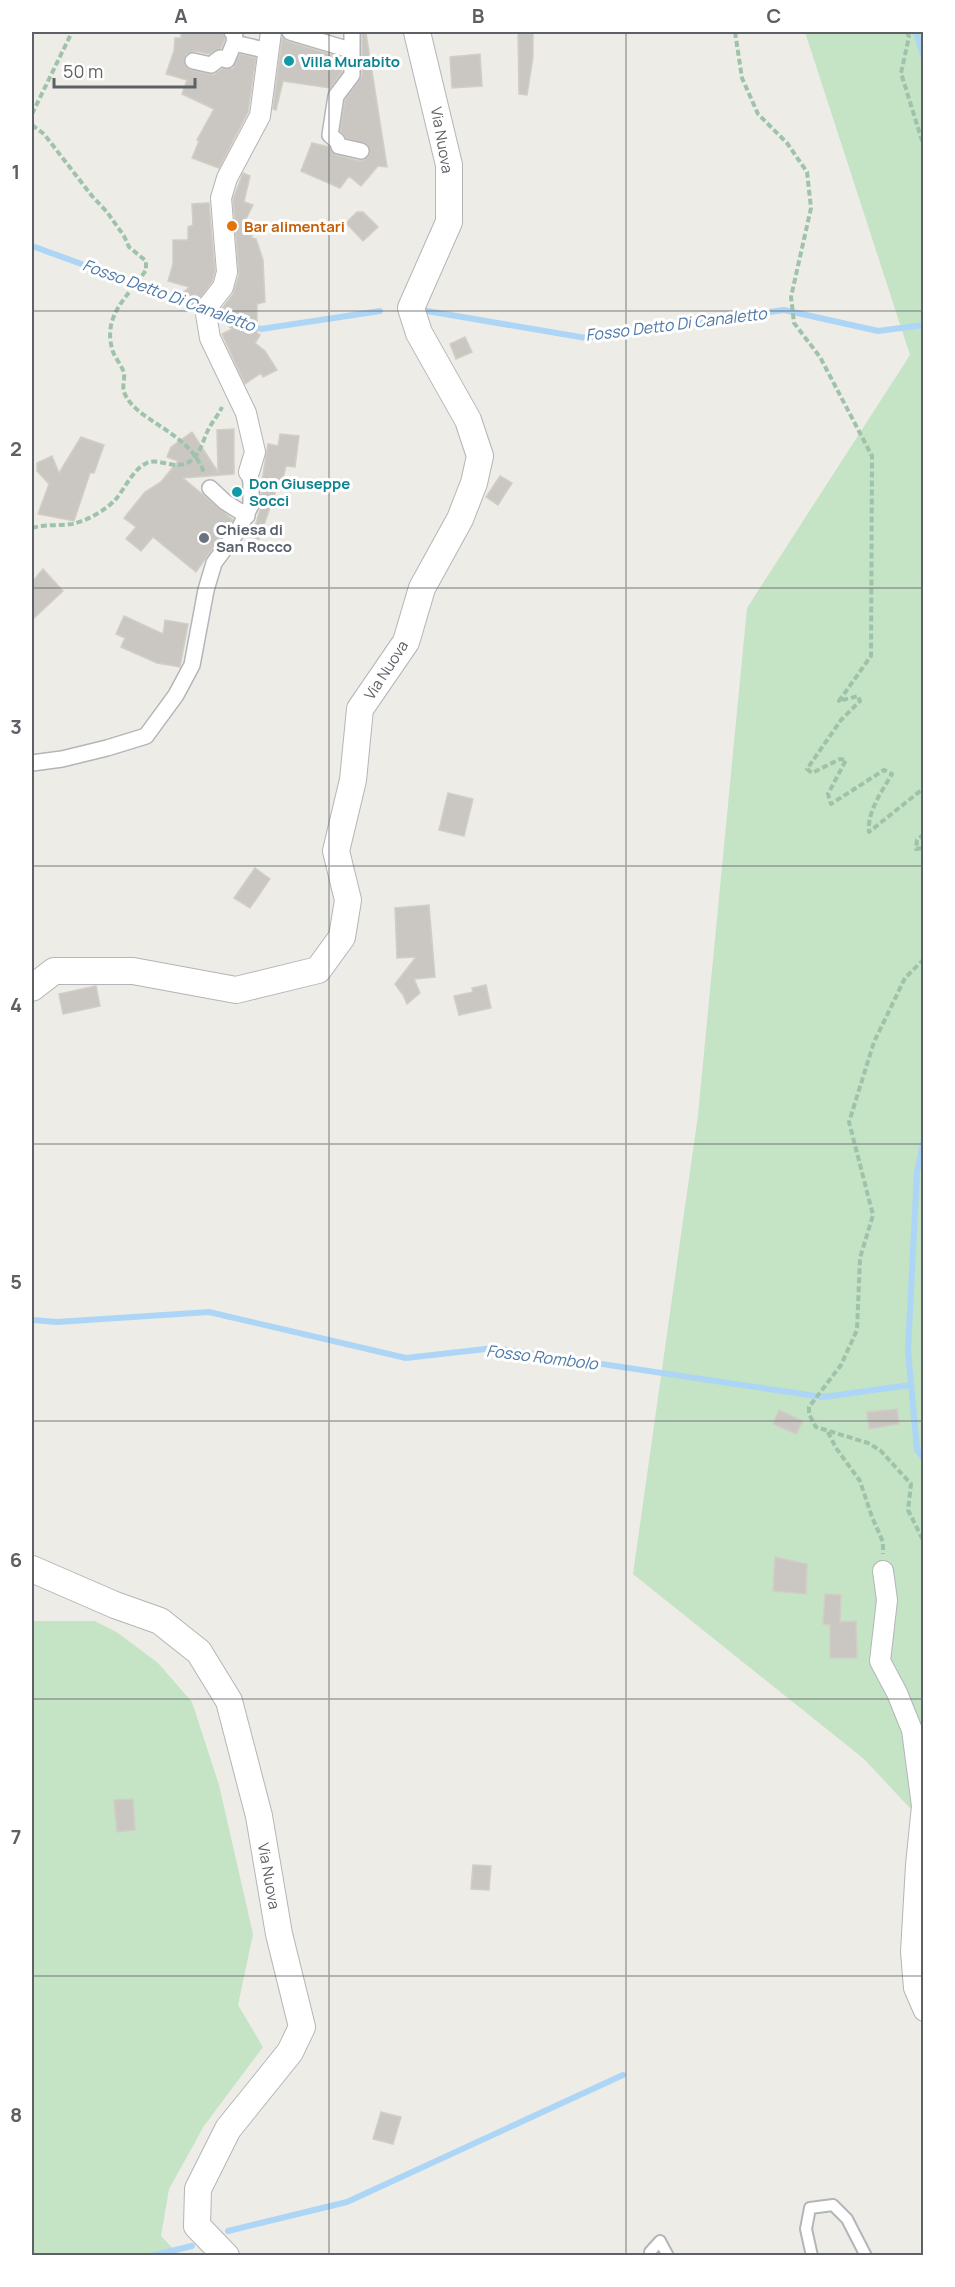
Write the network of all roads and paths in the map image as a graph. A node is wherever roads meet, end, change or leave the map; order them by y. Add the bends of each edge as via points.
1 (72, 32) edge
2 (290, 32) edge
3 (352, 32) edge
4 (417, 32) edge
5 (735, 32) edge
6 (907, 32) edge
7 (233, 37) edge
8 (270, 41) edge
9 (351, 50) junction
10 (193, 61) dead end
11 (32, 114) edge
12 (32, 125) edge
13 (924, 147) edge
14 (361, 151) dead end
15 (223, 403) dead end
16 (195, 456) junction
17 (249, 472) joint
18 (210, 488) dead end
19 (247, 516) junction
20 (32, 528) edge
21 (32, 763) edge
22 (924, 788) edge
23 (924, 834) edge
24 (924, 848) edge
25 (924, 959) edge
26 (32, 988) edge
27 (828, 1431) junction
28 (924, 1542) edge
29 (32, 1569) edge
30 (883, 1571) joint
31 (924, 2011) edge
32 (225, 2256) edge
33 (650, 2256) edge
34 (668, 2256) edge
35 (812, 2256) edge
36 (866, 2256) edge

1 - 11 path
2 - 9 street
3 - 9 street
4 - 26 street, Via Nuova via 449,165 449,222 411,308 418,333 468,420 480,456 460,519 422,588 406,642 360,709 353,780 336,851 348,900 342,937 318,970 236,990 133,971 54,971
5 - 22 path via 742,78 758,114 787,143 807,172 811,208 791,297 794,323 820,357 872,456 871,656 839,700 858,696 860,701 841,720 807,769 812,774 840,759 846,760 828,794 831,804 884,770 892,774 878,797 869,832
6 - 13 path via 901,73
7 - 8 street
7 - 10 street via 227,60 220,58 211,65
8 - 17 street via 260,116 227,178 221,198 227,272 223,287 206,314 210,338 246,413 255,452
9 - 14 street via 352,75 336,96 330,135 339,146
12 - 16 path via 44,134 107,212 129,247 146,261 146,270 122,298 114,317 110,333 113,352 132,405 173,433
15 - 16 path
16 - 20 path via 178,465 146,463 114,501 98,513 73,524
17 - 19 street via 251,496
18 - 19 street
19 - 21 street via 214,563 192,664 176,695 146,736 62,759
23 - 24 path via 917,840 916,849
25 - 27 path via 905,978 874,1042 849,1122 873,1215 860,1258 857,1330 841,1365 809,1407 816,1426
27 - 28 path via 874,1446 911,1484 908,1510
27 - 30 path via 860,1481 883,1542
29 - 32 street, Via Nuova via 160,1622 199,1652 230,1701 259,1816 279,1934 302,2027 290,2052 228,2130 198,2189 197,2226
30 - 31 street via 887,1600 880,1661 912,1730 922,1806 911,1952 914,1988
33 - 34 lane via 660,2241
35 - 36 lane via 806,2229 810,2208 833,2205 847,2218

